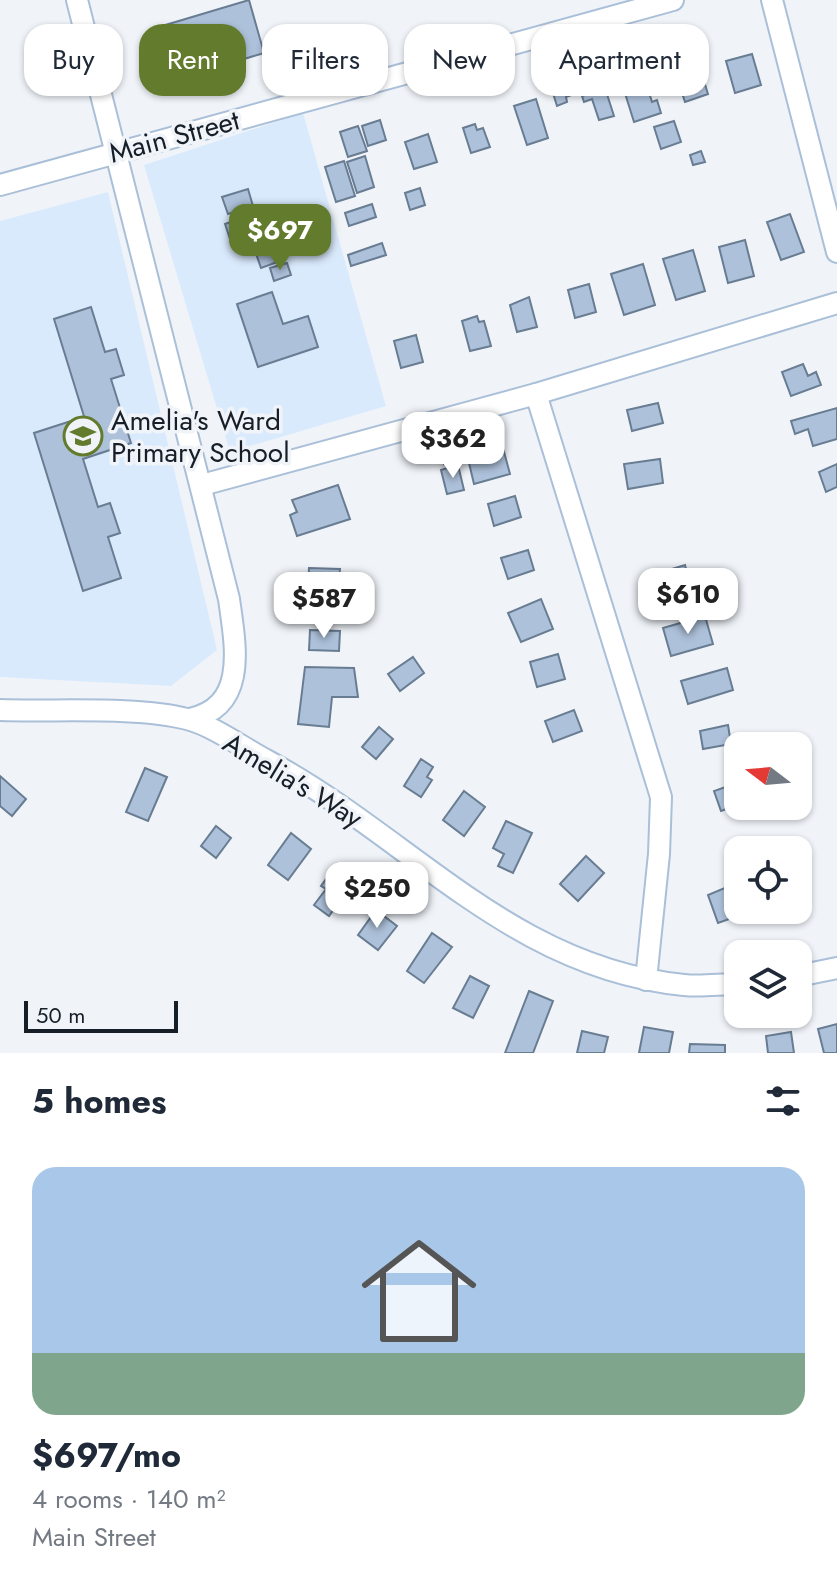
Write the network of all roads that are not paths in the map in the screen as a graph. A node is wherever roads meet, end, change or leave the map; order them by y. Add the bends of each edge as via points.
1 (77, 0) edge
2 (673, 0) edge
3 (772, 0) edge
4 (118, 151) junction
5 (0, 185) edge
6 (837, 252) edge
7 (837, 303) edge
8 (536, 394) junction
9 (202, 485) junction
10 (0, 710) edge
11 (190, 719) junction
12 (837, 968) edge
13 (812, 973) edge
14 (646, 980) junction
15 (724, 985) edge

1 - 4 street
2 - 4 street, Main Street
3 - 6 street
4 - 5 street, Main Street
4 - 9 street
7 - 8 street
8 - 9 street
8 - 14 street via 661,797
9 - 11 street via 229,599 235,670 231,688 208,715
10 - 11 street, Amelia's Way
11 - 14 street, Amelia's Way via 316,787 496,919 574,959
12 - 13 street
14 - 15 street, Amelia's Way

